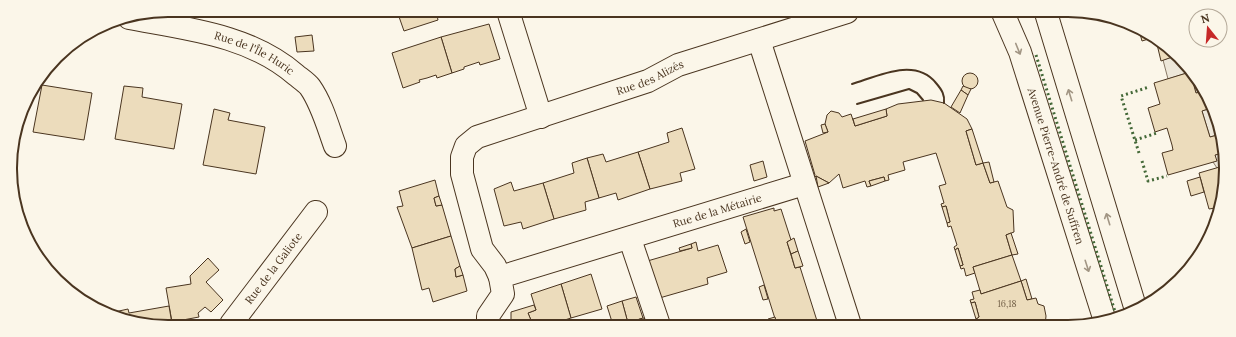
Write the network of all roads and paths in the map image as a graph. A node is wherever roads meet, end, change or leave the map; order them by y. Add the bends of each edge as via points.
1 (510, 17) edge
2 (816, 17) edge
3 (1005, 17) edge
4 (1047, 17) edge
5 (139, 20) edge
6 (791, 21) edge
7 (759, 40) junction
8 (542, 117) junction
9 (335, 146) dead end
10 (804, 184) junction
11 (316, 212) dead end
12 (630, 239) junction
13 (500, 277) junction
14 (1134, 304) edge
15 (1103, 316) edge
16 (234, 320) edge
17 (488, 320) edge
18 (657, 320) edge
19 (848, 320) edge

1 - 8 street
2 - 6 street, Rue des Alizés
3 -> 15 street, Avenue Pierre-André de Suffren via 1020,52
14 -> 4 street
5 - 9 street, Rue de l'Île Huric via 225,37 259,49 285,65 310,87 325,116
6 - 7 street, Rue des Alizés
7 - 8 street, Rue des Alizés via 678,65 648,81
7 - 10 street
8 - 13 street, Rue des Alizés via 477,137 466,146 462,157 462,174 482,249
10 - 12 street, Rue de la Métairie
10 - 19 street
11 - 16 street, Rue de la Galiote
12 - 13 street, Rue de la Métairie
12 - 18 street
13 - 17 street via 503,294

